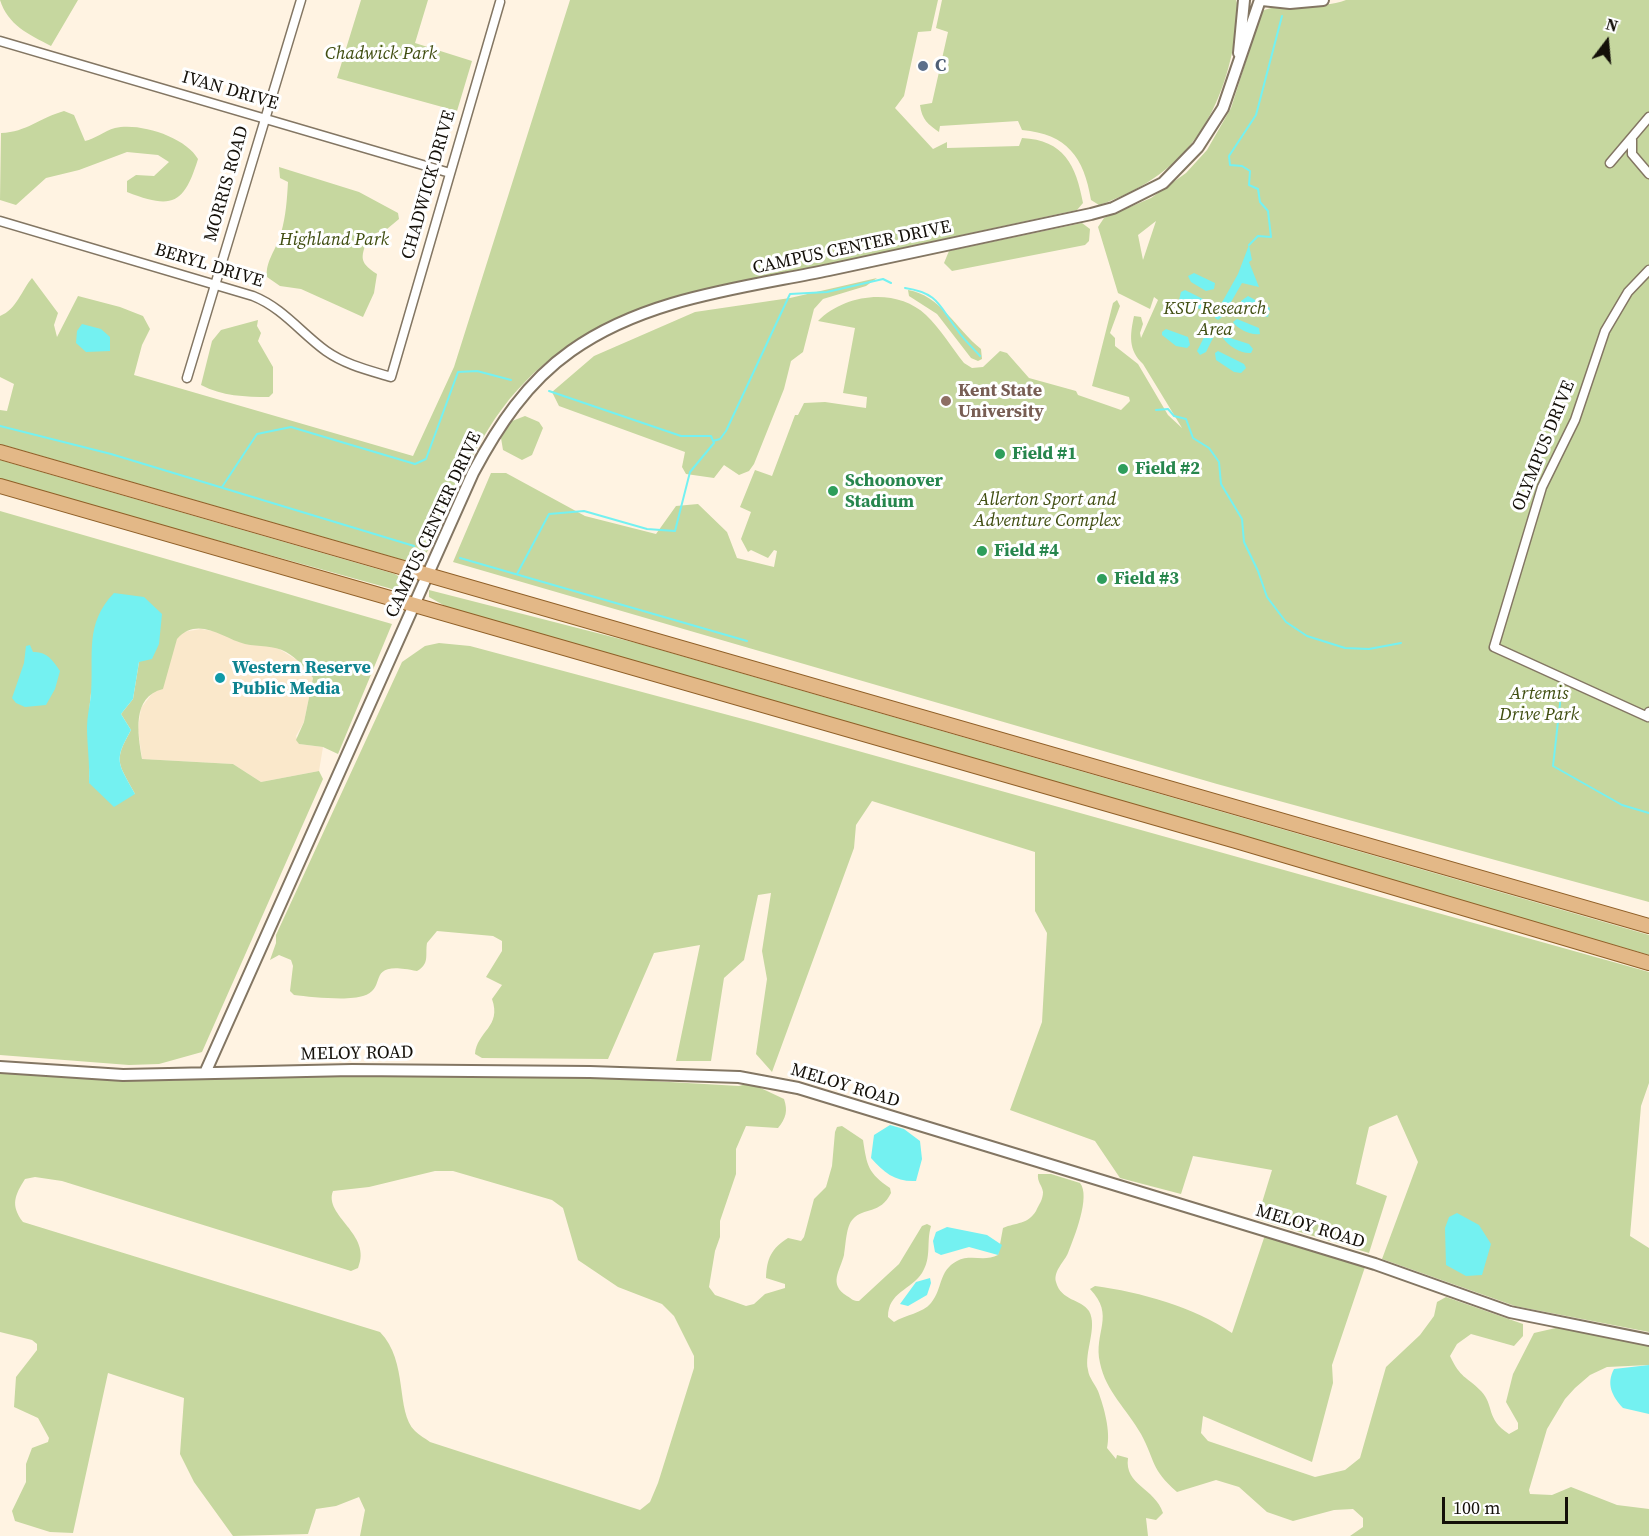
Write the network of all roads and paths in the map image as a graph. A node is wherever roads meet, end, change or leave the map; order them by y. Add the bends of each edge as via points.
1 (300, 0) edge
2 (1244, 0) edge
3 (1261, 0) edge
4 (1323, 0) edge
5 (500, 2) dead end
6 (0, 41) edge
7 (1239, 60) junction
8 (1649, 117) edge
9 (264, 118) junction
10 (1633, 136) junction
11 (1610, 163) dead end
12 (450, 173) junction
13 (1649, 174) edge
14 (0, 221) edge
15 (1649, 270) edge
16 (215, 285) junction
17 (391, 377) joint
18 (187, 378) dead end
19 (0, 452) edge
20 (0, 486) edge
21 (427, 575) junction
22 (413, 605) junction
23 (1648, 714) edge
24 (1649, 926) edge
25 (1649, 963) edge
26 (0, 1067) edge
27 (205, 1073) junction
28 (1649, 1340) edge

1 - 9 street, MORRIS ROAD
2 - 7 street, CAMPUS CENTER DRIVE
3 - 4 street
3 - 7 street, CAMPUS CENTER DRIVE
5 - 12 street, CHADWICK DRIVE
6 - 9 street, IVAN DRIVE
7 - 21 street, CAMPUS CENTER DRIVE via 1223,108 1198,147 1163,183 1123,204 681,302 617,324 587,340 539,377 500,425 473,473
8 - 10 street
9 - 12 street, IVAN DRIVE
9 - 16 street, MORRIS ROAD
10 - 11 street
10 - 13 street via 1632,154
12 - 17 street, CHADWICK DRIVE
14 - 16 street, BERYL DRIVE
15 - 23 street, OLYMPUS DRIVE via 1628,292 1605,330 1575,420 1542,487 1494,647
16 - 17 street, BERYL DRIVE via 262,299 333,355
16 - 18 street, MORRIS ROAD
19 - 21 main road
20 - 22 main road
21 - 22 street, CAMPUS CENTER DRIVE
21 - 24 main road
22 - 25 main road
22 - 27 street, CAMPUS CENTER DRIVE
26 - 27 street, MELOY ROAD via 123,1075
27 - 28 street, MELOY ROAD via 479,1070 759,1079 1384,1267 1510,1312

